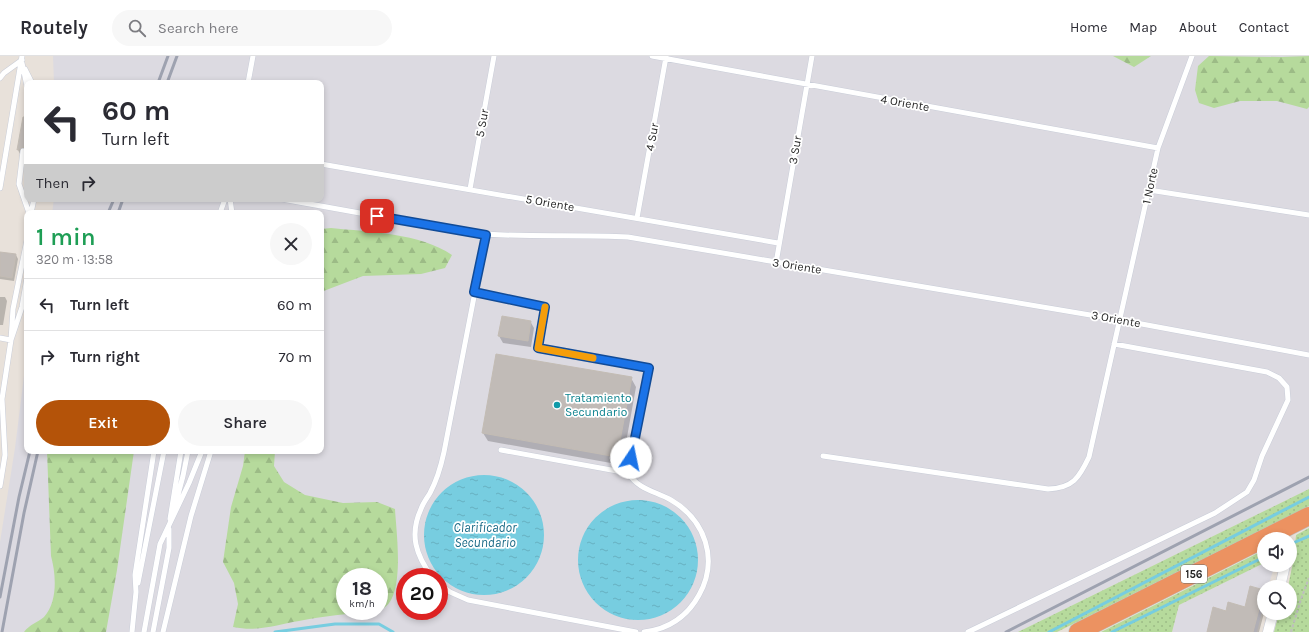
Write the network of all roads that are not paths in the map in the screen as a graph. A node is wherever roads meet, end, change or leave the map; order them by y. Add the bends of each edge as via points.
1 (253, 56) edge
2 (494, 56) edge
3 (652, 56) edge
4 (812, 56) edge
5 (1192, 56) edge
6 (666, 57) edge
7 (22, 58) edge
8 (0, 78) edge
9 (26, 80) edge
10 (31, 80) edge
11 (249, 80) edge
12 (807, 85) junction
13 (1158, 148) junction
14 (23, 152) dead end
15 (324, 165) edge
16 (1, 177) edge
17 (0, 188) edge
18 (470, 189) junction
19 (1149, 190) junction
20 (24, 197) edge
21 (299, 202) edge
22 (1309, 215) edge
23 (637, 218) junction
24 (486, 235) junction
25 (778, 243) junction
26 (24, 255) edge
27 (776, 263) junction
28 (474, 292) junction
29 (24, 295) edge
30 (1120, 320) junction
31 (0, 338) edge
32 (11, 340) junction
33 (1114, 344) junction
34 (1309, 355) edge
35 (0, 368) edge
36 (7, 369) junction
37 (501, 450) dead end
38 (154, 454) edge
39 (163, 454) edge
40 (181, 454) edge
41 (187, 454) edge
42 (201, 454) edge
43 (210, 454) edge
44 (823, 456) dead end
45 (628, 473) junction
46 (0, 486) edge
47 (1309, 516) edge
48 (169, 526) junction
49 (1286, 532) edge
50 (1257, 546) edge
51 (425, 568) edge
52 (448, 591) edge
53 (136, 592) junction
54 (1271, 620) edge
55 (132, 632) edge
56 (144, 632) edge
57 (153, 632) edge
58 (162, 632) edge
59 (636, 632) edge
60 (644, 632) edge
61 (968, 632) edge
62 (1078, 632) edge
63 (1268, 632) edge

1 - 11 lane
2 - 18 lane, 5 Sur
3 - 6 lane, 4 Oriente
4 - 12 lane, 3 Sur
5 - 13 lane, 1 Norte
6 - 12 lane, 4 Oriente
6 - 23 lane, 4 Sur
7 - 8 lane
7 - 9 lane
7 - 10 lane
7 - 16 lane
12 - 13 lane, 4 Oriente
12 - 25 lane, 3 Sur
13 - 19 lane, 1 Norte
14 - 20 lane via 19,184
15 - 18 lane, 5 Oriente
16 - 17 lane
18 - 23 lane, 5 Oriente
19 - 22 lane
19 - 30 lane, 1 Norte
21 - 24 lane, 3 Oriente
23 - 25 lane, 5 Oriente
24 - 27 lane, 3 Oriente via 628,237
24 - 28 lane
25 - 27 lane, 3 Sur
26 - 32 lane via 13,309
27 - 30 lane, 3 Oriente
28 - 45 lane via 545,307 538,348 649,368
28 - 51 lane via 444,452 439,472 416,524 415,544
29 - 32 lane
30 - 33 lane, 1 Norte
30 - 34 lane, 3 Oriente
31 - 32 lane
32 - 36 lane
33 - 44 lane, 1 Norte via 1089,457 1081,474 1071,484 1048,489
33 - 61 lane via 1267,372 1279,378 1288,387 1288,400 1262,456 1254,480 1246,492 1215,513
35 - 36 lane
36 - 46 lane via 2,399 5,448
37 - 45 lane
38 - 53 lane via 135,575
39 - 53 lane
40 - 48 lane
41 - 48 lane
42 - 48 lane
43 - 58 lane via 189,522
45 - 60 lane via 632,480 643,488 670,499 687,510 704,537 710,563 703,587 692,608 676,622
47 - 49 highway, 156
48 - 56 lane via 160,544
48 - 57 lane via 169,548
50 - 62 highway, 156
52 - 59 lane via 468,600
53 - 55 lane
54 - 63 street

